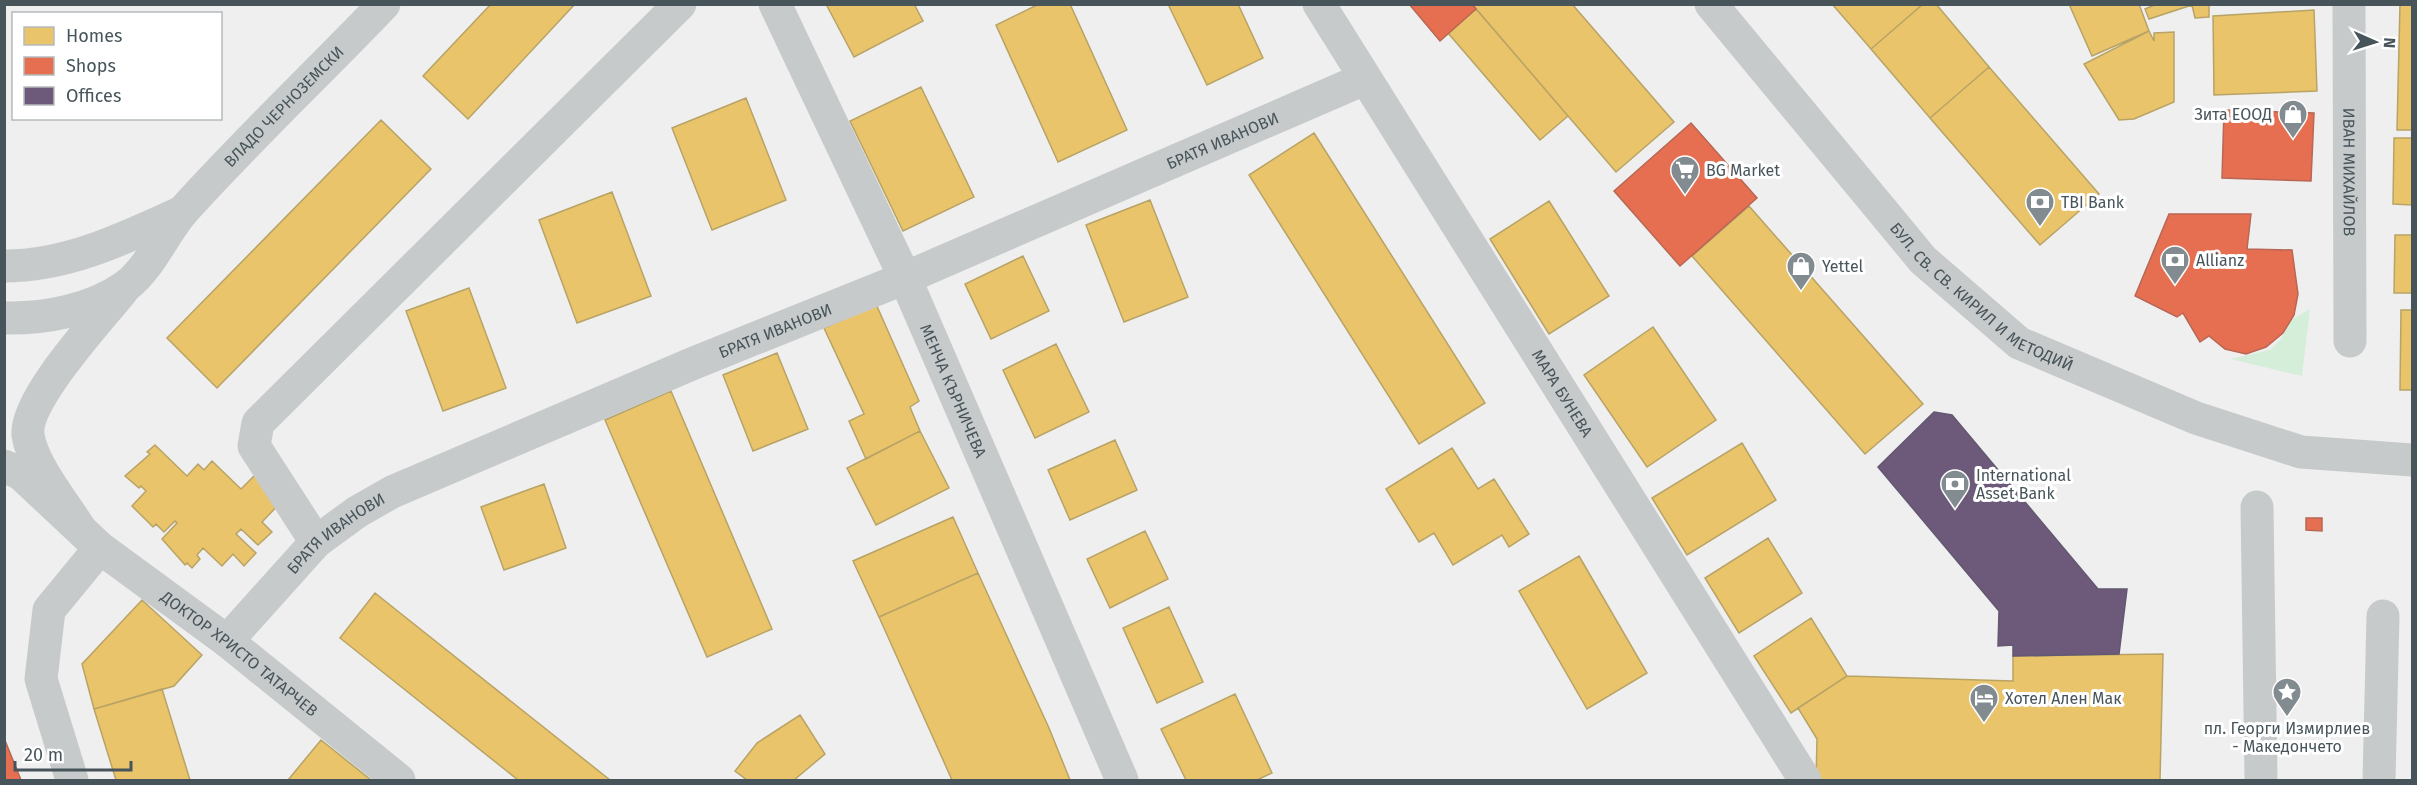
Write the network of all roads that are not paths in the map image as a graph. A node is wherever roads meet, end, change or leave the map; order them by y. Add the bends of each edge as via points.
1 (384, 4) edge
2 (680, 4) edge
3 (775, 4) edge
4 (1318, 4) edge
5 (2349, 4) edge
6 (1723, 9) edge
7 (1364, 79) junction
8 (183, 212) junction
9 (4, 266) edge
10 (905, 278) junction
11 (128, 285) junction
12 (4, 318) edge
13 (2350, 341) dead end
14 (2412, 460) edge
15 (4, 466) edge
16 (2257, 507) dead end
17 (89, 538) junction
18 (316, 542) junction
19 (2383, 616) dead end
20 (227, 641) junction
21 (72, 780) edge
22 (399, 780) edge
23 (1122, 780) edge
24 (1805, 780) edge
25 (2261, 780) edge
26 (2379, 780) edge

1 - 8 street, ВЛАДО ЧЕРНОЗЕМСКИ
2 - 18 street via 258,423 254,446
3 - 10 street, МЕНЧА КЪРНИЧЕВА
4 - 7 street, МАРА БУНЕВА
5 - 13 street, ИВАН МИХАЙЛОВ
6 - 14 street, БУЛ. СВ. СВ. КИРИЛ И МЕТОДИЙ via 1923,260 2019,343 2196,418 2301,452
7 - 10 street, БРАТЯ ИВАНОВИ
7 - 24 street, МАРА БУНЕВА
8 - 9 street via 122,240 60,260
8 - 11 street
10 - 18 street, БРАТЯ ИВАНОВИ via 392,492
10 - 23 street, МЕНЧА КЪРНИЧЕВА
11 - 12 street via 78,308 50,315
11 - 17 street via 50,382 28,424 32,448
15 - 17 street, ДОКТОР ХРИСТО ТАТАРЧЕВ via 21,474
16 - 25 street
17 - 20 street, ДОКТОР ХРИСТО ТАТАРЧЕВ
17 - 21 street via 50,610 41,679
18 - 20 street, БРАТЯ ИВАНОВИ
19 - 26 street
20 - 22 street, ДОКТОР ХРИСТО ТАТАРЧЕВ

